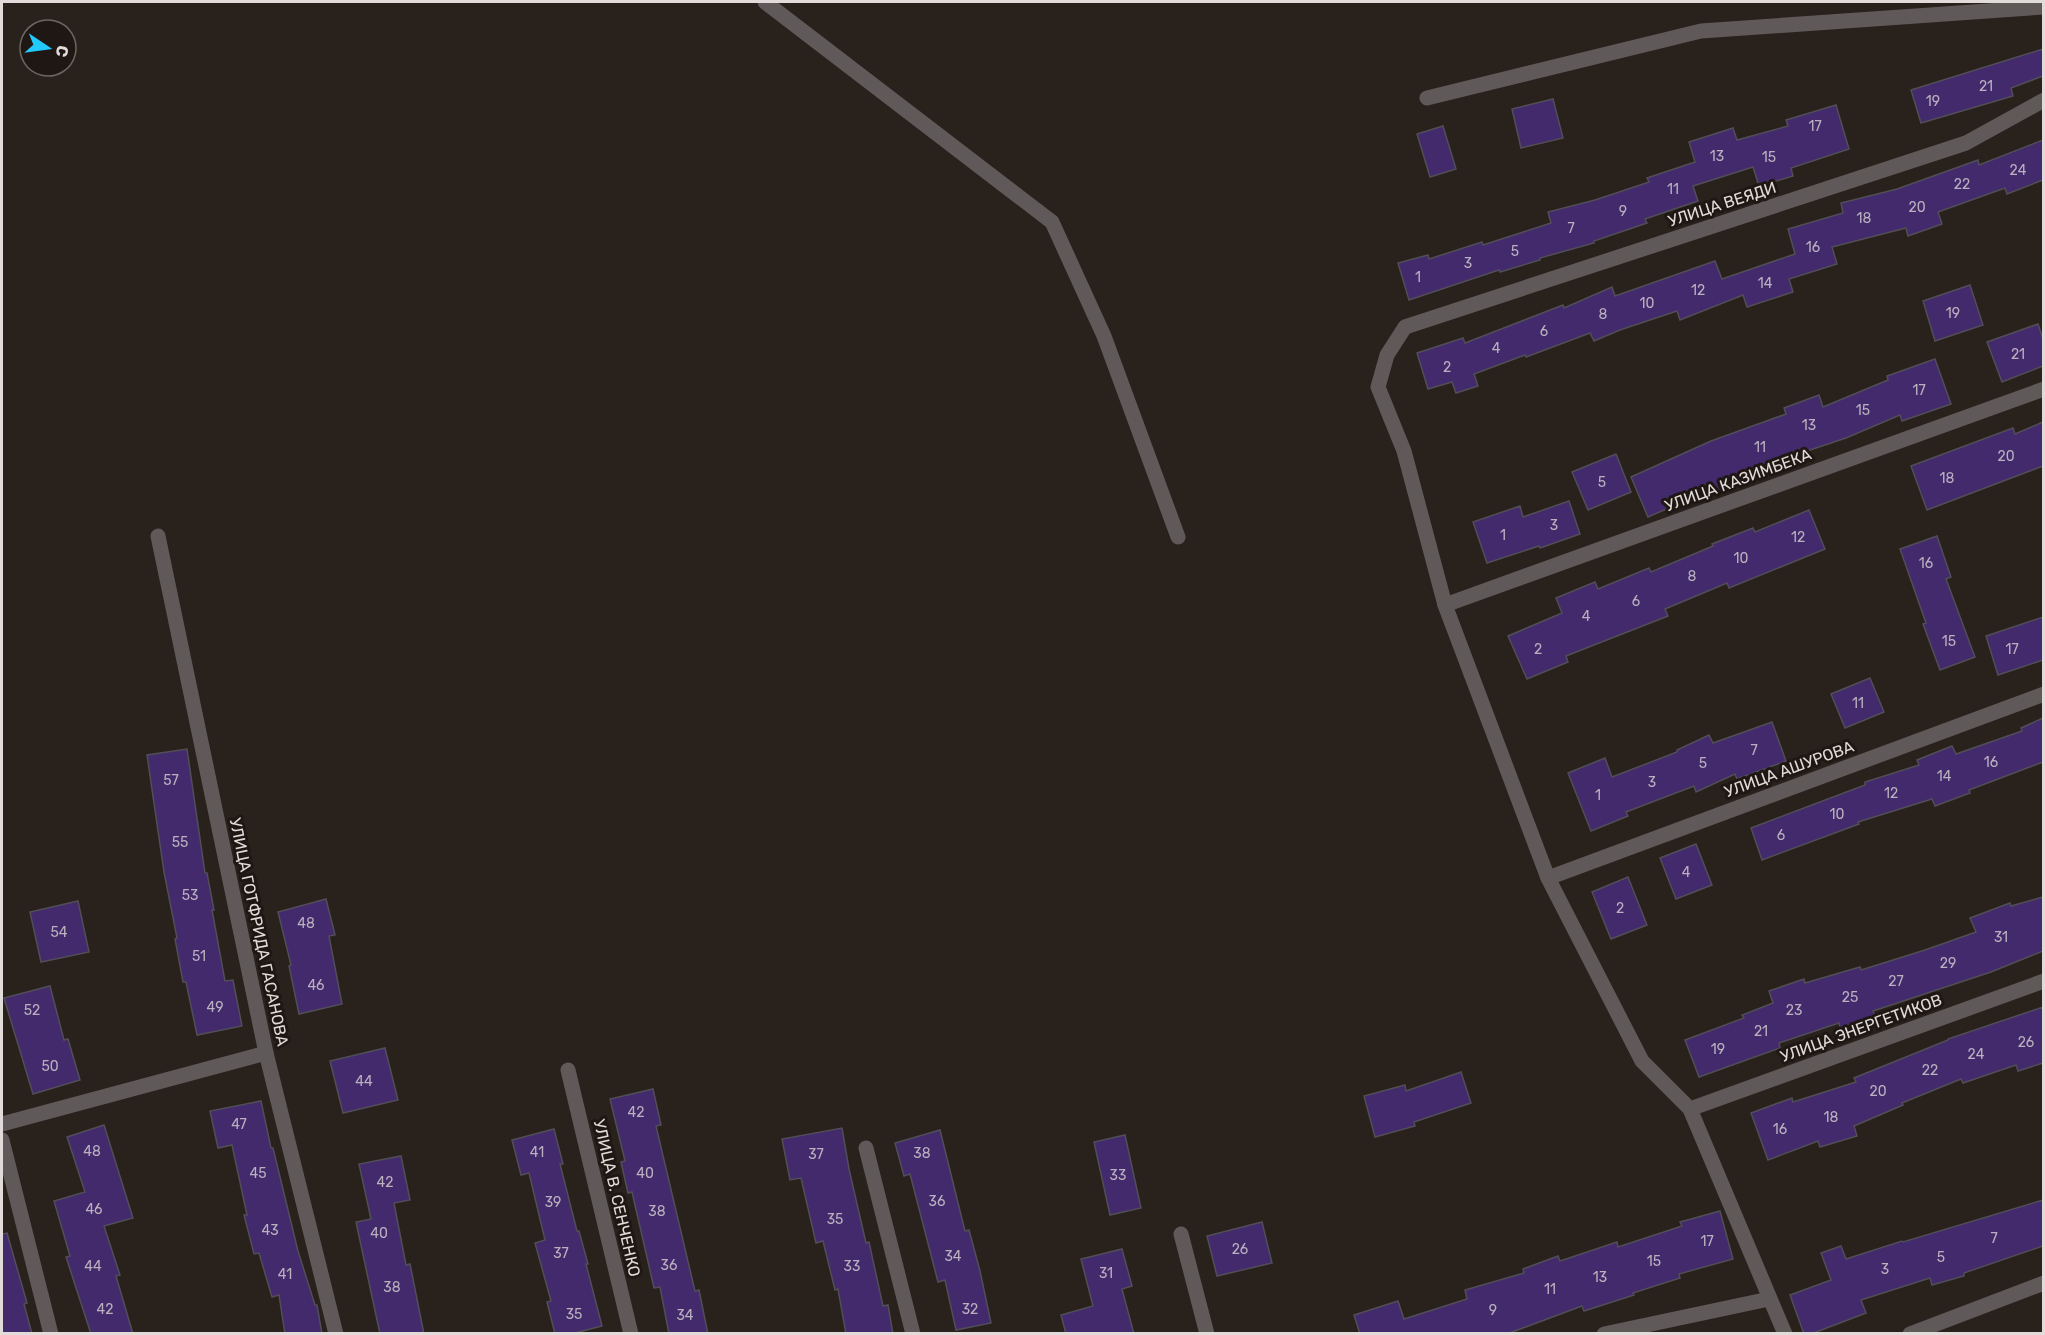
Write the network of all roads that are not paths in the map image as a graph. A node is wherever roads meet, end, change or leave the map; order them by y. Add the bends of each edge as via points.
1 (765, 2) edge
2 (2043, 6) edge
3 (1427, 98) dead end
4 (2043, 100) edge
5 (2043, 389) edge
6 (158, 536) dead end
7 (1178, 537) dead end
8 (1444, 605) junction
9 (2043, 694) edge
10 (1548, 878) junction
11 (2043, 981) edge
12 (266, 1053) junction
13 (568, 1070) dead end
14 (1690, 1109) junction
15 (2, 1124) edge
16 (2, 1140) edge
17 (866, 1148) dead end
18 (1181, 1234) dead end
19 (2043, 1283) edge
20 (1769, 1299) junction
21 (51, 1334) edge
22 (336, 1334) edge
23 (631, 1334) edge
24 (913, 1334) edge
25 (1208, 1334) edge
26 (1604, 1334) edge
27 (1785, 1334) edge
28 (1910, 1334) edge

1 - 7 street via 1052,222 1104,336
2 - 3 street via 1701,31
4 - 8 street, УЛИЦА ВЕЯДИ via 1966,143 1405,327 1387,355 1378,387 1404,451
5 - 8 street, УЛИЦА КАЗИМБЕКА
6 - 12 street, УЛИЦА ГОТФРИДА ГАСАНОВА
8 - 10 street
9 - 10 street, УЛИЦА АШУРОВА
10 - 14 street via 1642,1061
11 - 14 street, УЛИЦА ЭНЕРГЕТИКОВ
12 - 15 street
12 - 22 street, УЛИЦА ГОТФРИДА ГАСАНОВА
13 - 23 street, УЛИЦА В. СЕНЧЕНКО
14 - 20 street
16 - 21 street
17 - 24 street
18 - 25 street
19 - 28 street
20 - 26 street
20 - 27 street

